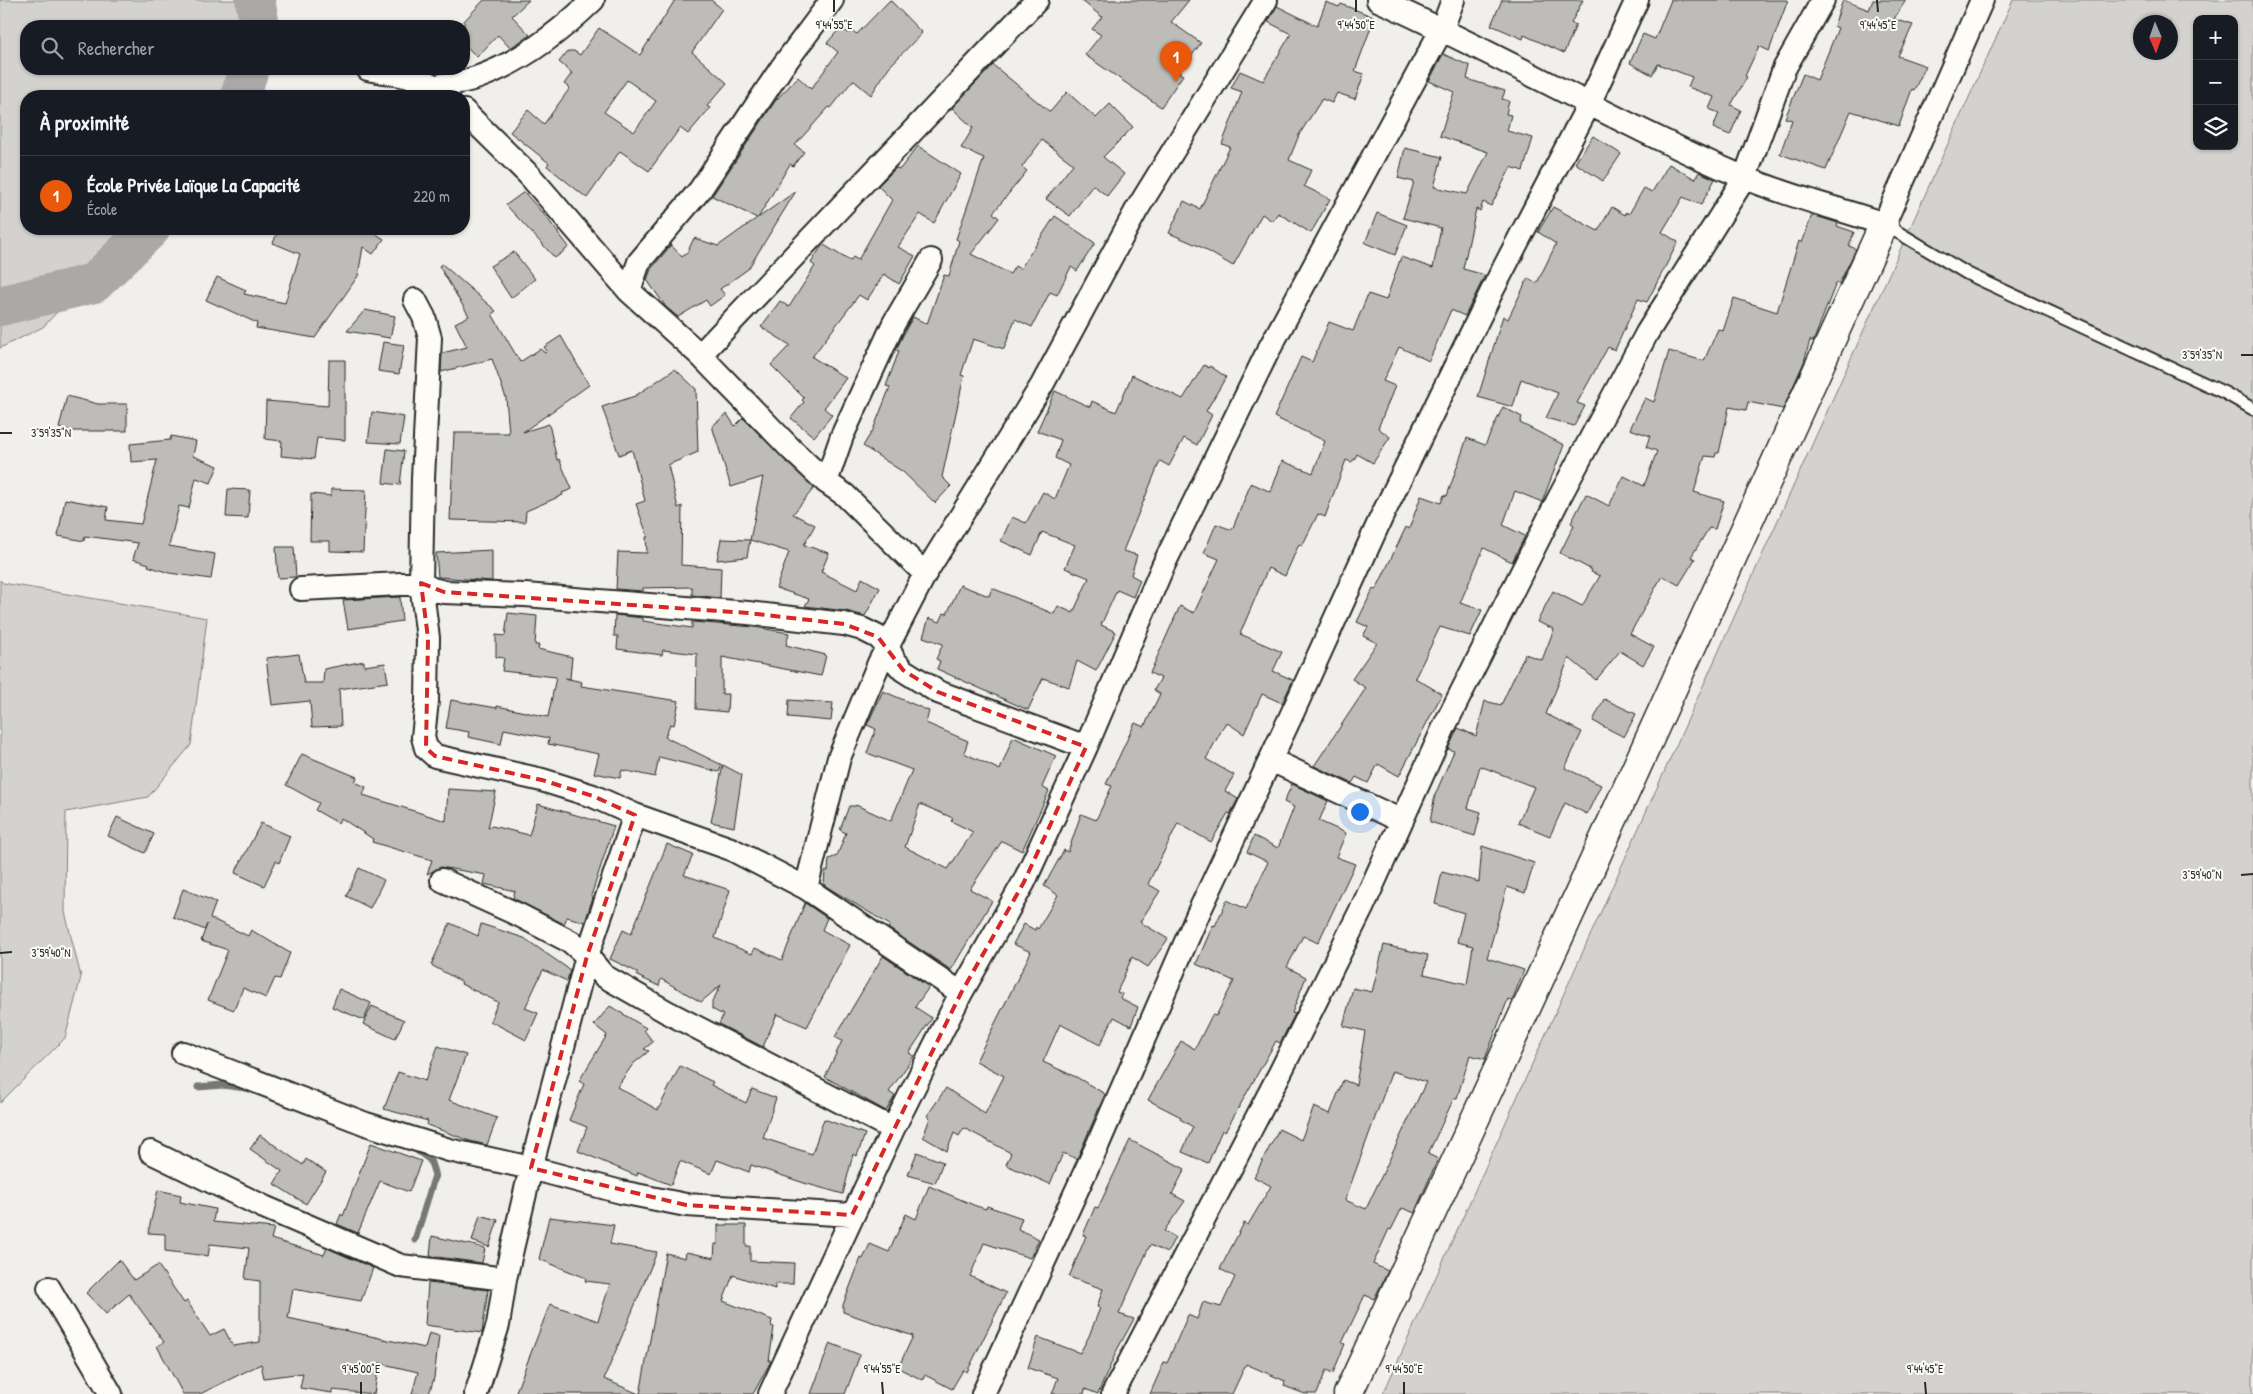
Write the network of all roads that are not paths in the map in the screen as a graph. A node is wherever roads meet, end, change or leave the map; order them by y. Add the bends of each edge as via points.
1 (593, 0) edge
2 (832, 0) edge
3 (1037, 0) edge
4 (1266, 0) edge
5 (1378, 0) edge
6 (1453, 0) edge
7 (1637, 0) edge
8 (1823, 0) edge
9 (1982, 0) edge
10 (1442, 29) junction
11 (397, 75) edge
12 (440, 90) edge
13 (445, 90) edge
14 (1589, 104) junction
15 (470, 117) edge
16 (1744, 177) junction
17 (1884, 224) junction
18 (931, 260) dead end
19 (629, 291) junction
20 (415, 300) dead end
21 (700, 354) junction
22 (2253, 409) edge
23 (826, 482) junction
24 (925, 574) junction
25 (421, 583) junction
26 (301, 589) dead end
27 (888, 647) junction
28 (1086, 747) junction
29 (1271, 760) junction
30 (635, 815) junction
31 (1402, 821) junction
32 (442, 880) dead end
33 (806, 888) junction
34 (587, 956) junction
35 (961, 993) junction
36 (183, 1053) dead end
37 (893, 1129) junction
38 (151, 1152) dead end
39 (531, 1168) junction
40 (852, 1214) junction
41 (505, 1279) junction
42 (49, 1288) dead end
43 (111, 1394) edge
44 (476, 1394) edge
45 (770, 1394) edge
46 (983, 1394) edge
47 (1114, 1394) edge
48 (1348, 1394) edge

1 - 13 street via 577,16 513,62
2 - 19 street via 782,67 700,190 639,262
3 - 21 street
4 - 24 street via 1136,211 1042,385
5 - 10 street
6 - 10 street
7 - 14 street
8 - 16 street via 1784,69
9 - 17 street
10 - 14 street
10 - 28 street via 1267,353 1163,566
11 - 12 street
14 - 16 street
14 - 29 street via 1380,518
15 - 19 street via 530,176
16 - 17 street
16 - 31 street via 1647,333 1559,498 1445,725
17 - 22 lane via 1968,274
17 - 48 main road
18 - 23 street via 894,323 842,436
19 - 21 street
20 - 25 street via 430,338
21 - 23 street
23 - 24 street via 845,495
24 - 27 street
25 - 26 street
25 - 27 street via 444,592 525,595 844,624 878,637
25 - 30 street via 428,638 423,737 426,748 435,756 585,793
27 - 28 street via 903,670 938,692
27 - 33 street via 866,690 840,758
28 - 35 street via 1024,882
29 - 31 street
29 - 46 street via 1198,914 1094,1153
30 - 33 street via 732,848
30 - 34 street
31 - 47 street via 1280,1073
32 - 34 street via 537,924 571,942
33 - 35 street
34 - 37 street via 604,976 667,1012
34 - 39 street
35 - 37 street
36 - 39 street via 366,1124 449,1150
37 - 40 street
38 - 41 street via 273,1212 400,1266
39 - 40 street via 686,1205
39 - 41 street
40 - 45 street
41 - 44 street via 498,1325
42 - 43 street

